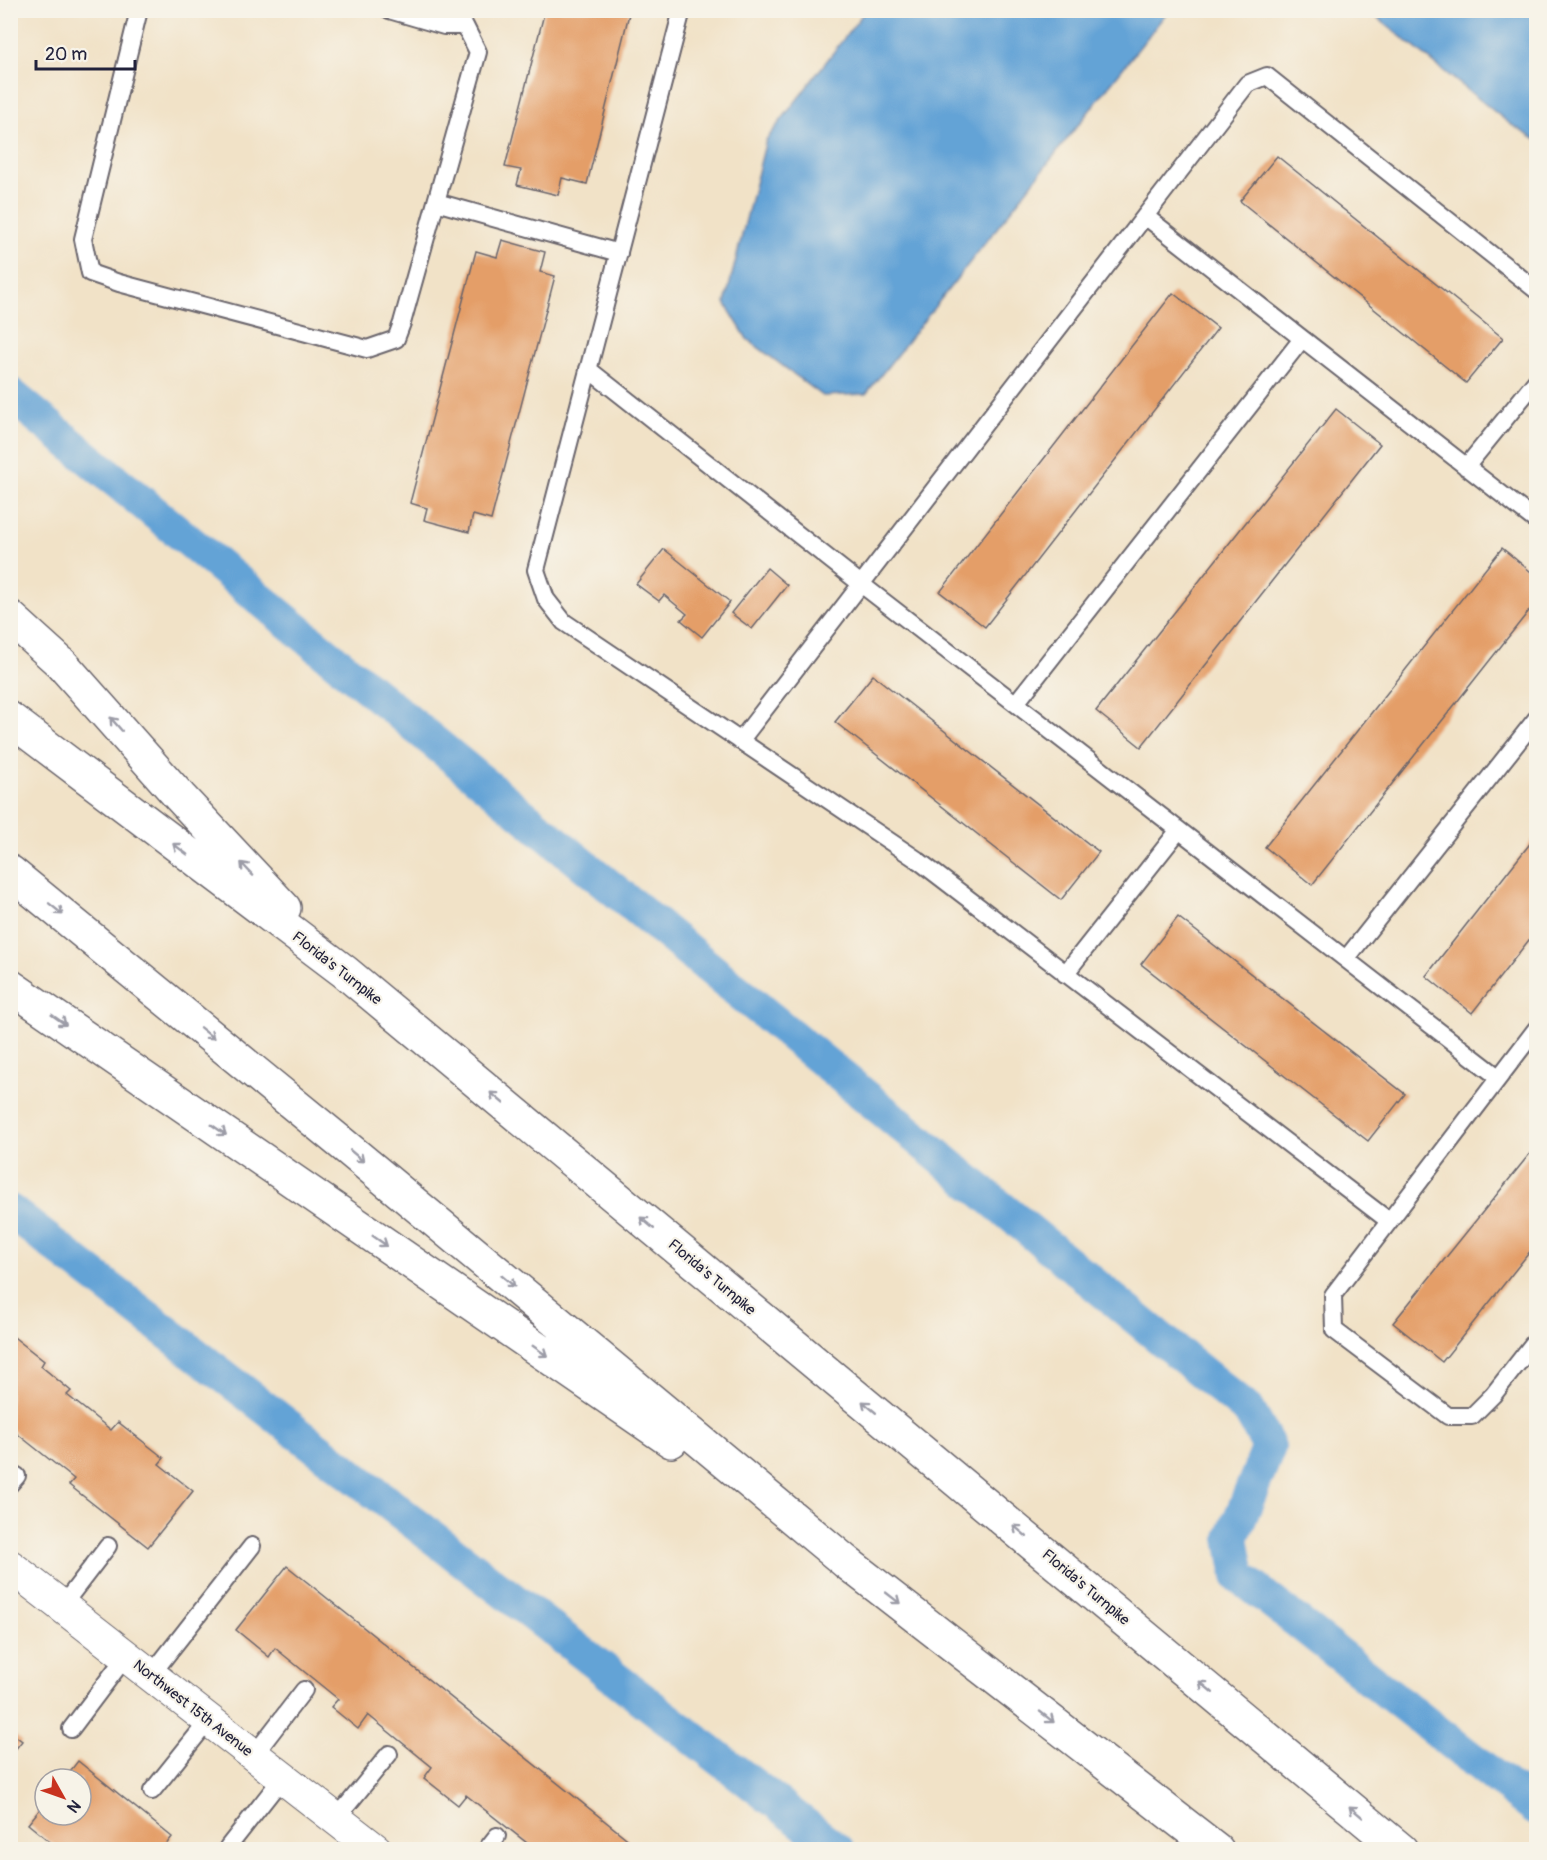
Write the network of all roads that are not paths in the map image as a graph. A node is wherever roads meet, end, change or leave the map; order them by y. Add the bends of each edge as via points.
1 (139, 10) edge
2 (389, 10) edge
3 (682, 10) edge
4 (436, 202) junction
5 (1145, 216) junction
6 (619, 253) junction
7 (1536, 290) edge
8 (1302, 339) junction
9 (588, 369) junction
10 (1536, 381) edge
11 (1466, 467) junction
12 (1536, 521) edge
13 (861, 584) junction
14 (10, 617) edge
15 (1016, 704) junction
16 (10, 719) edge
17 (1536, 719) edge
18 (740, 741) junction
19 (1179, 830) junction
20 (10, 872) edge
21 (1346, 959) junction
22 (345, 972) junction
23 (1065, 974) junction
24 (10, 986) edge
25 (1536, 1029) edge
26 (1498, 1077) junction
27 (1389, 1221) junction
28 (1536, 1340) edge
29 (108, 1546) dead end
30 (252, 1546) dead end
31 (846, 1562) junction
32 (12, 1572) edge
33 (62, 1606) junction
34 (126, 1656) junction
35 (151, 1675) junction
36 (304, 1690) dead end
37 (209, 1720) junction
38 (71, 1729) dead end
39 (389, 1754) dead end
40 (254, 1755) junction
41 (282, 1777) junction
42 (152, 1791) dead end
43 (336, 1819) junction
44 (496, 1836) dead end
45 (228, 1846) dead end
46 (367, 1847) edge
47 (486, 1850) edge
48 (1217, 1850) edge
49 (1401, 1850) edge

1 - 4 lane via 83,239 90,273 367,349 396,339
2 - 4 lane via 444,26 465,26 478,52
3 - 6 lane
4 - 6 lane
5 - 7 lane via 1247,84 1267,76
5 - 8 lane
5 - 13 lane
6 - 9 lane
8 - 11 lane
8 - 15 lane
9 - 13 lane
9 - 18 lane via 536,570 546,599 564,622
10 - 11 lane
11 - 12 lane
13 - 15 lane
13 - 18 lane
22 -> 14 highway via 180,797 62,664
15 - 19 lane
22 -> 16 highway, Florida's Turnpike
17 - 21 lane
18 - 23 lane via 919,861
19 - 21 lane
19 - 23 lane
20 -> 31 highway
21 - 26 lane
49 -> 22 highway, Florida's Turnpike
23 - 27 lane
24 -> 31 highway
25 - 26 lane
26 - 27 lane
27 - 28 lane via 1333,1295 1334,1330 1348,1342 1448,1416 1472,1416
29 - 33 lane
30 - 35 lane
31 -> 48 highway
32 - 33 street, Northwest 15th Avenue
33 - 34 street, Northwest 15th Avenue
34 - 35 street, Northwest 15th Avenue
34 - 38 lane
35 - 37 street, Northwest 15th Avenue
36 - 40 lane
37 - 40 street, Northwest 15th Avenue
37 - 42 lane
39 - 43 lane
40 - 41 street, Northwest 15th Avenue
41 - 43 street, Northwest 15th Avenue
41 - 45 lane
43 - 46 street, Northwest 15th Avenue
44 - 47 lane

